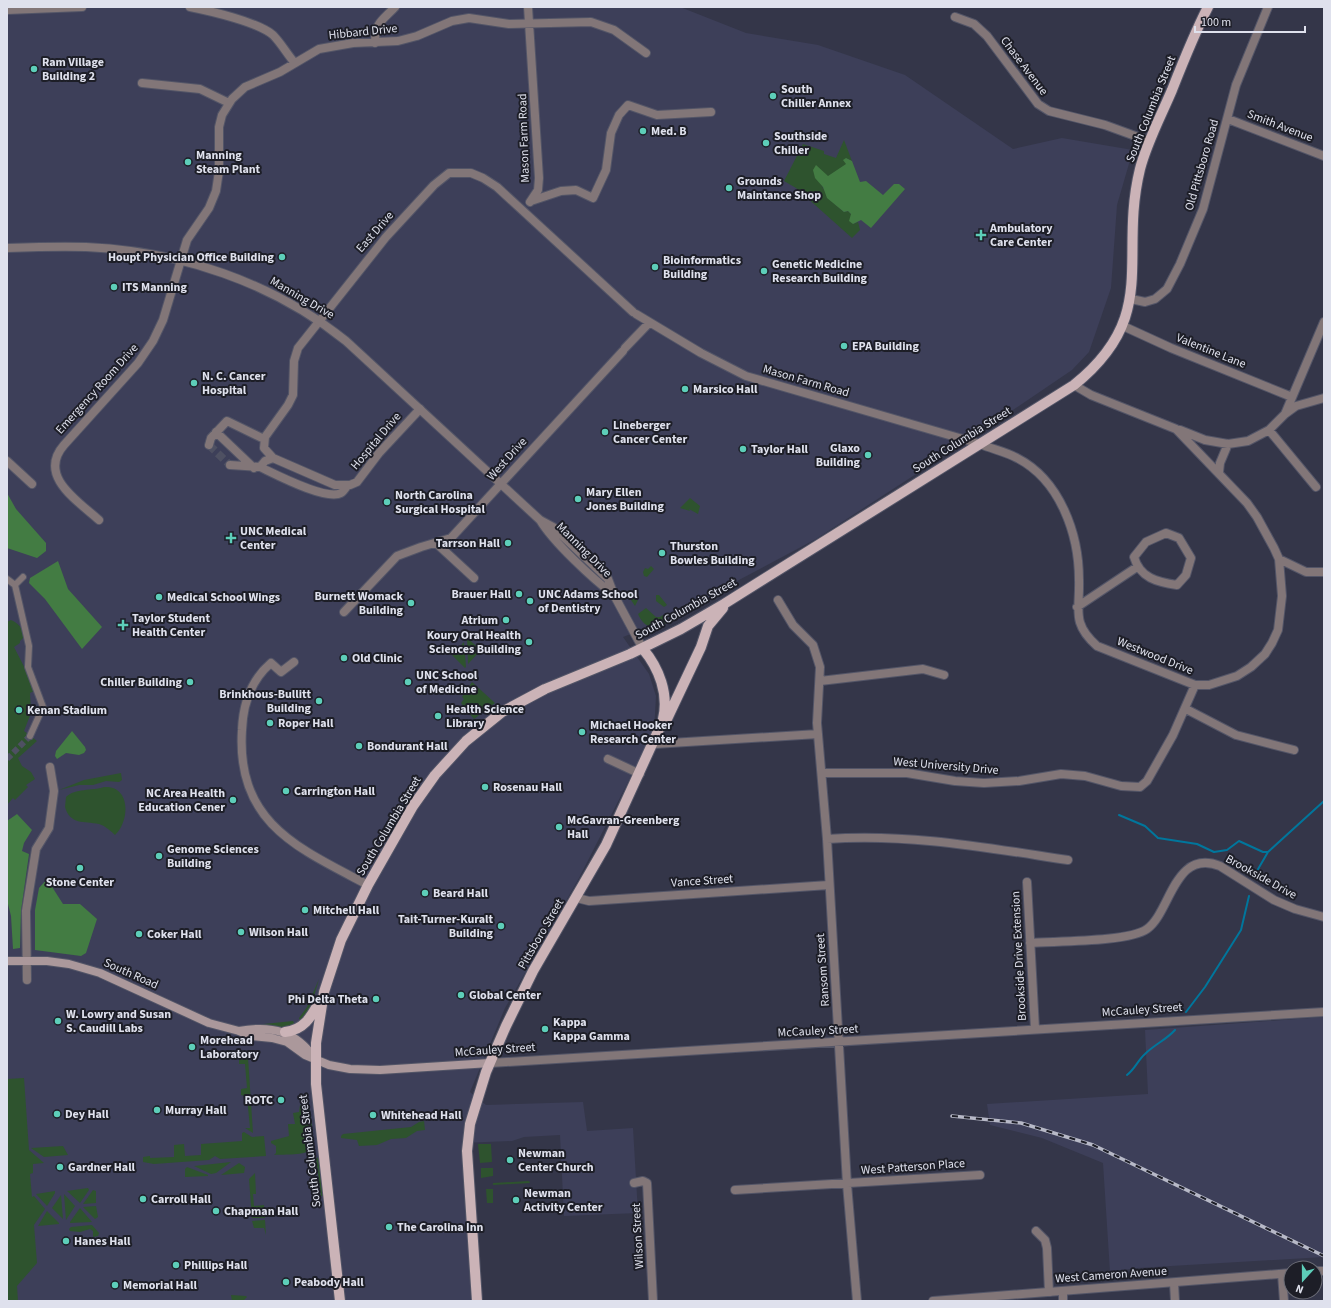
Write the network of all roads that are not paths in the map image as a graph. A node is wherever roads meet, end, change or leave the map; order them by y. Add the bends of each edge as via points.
1 (82, 7) edge
2 (190, 7) edge
3 (395, 7) edge
4 (528, 7) edge
5 (1208, 7) edge
6 (1268, 7) edge
7 (7, 10) edge
8 (955, 17) dead end
9 (530, 24) junction
10 (375, 43) junction
11 (646, 53) dead end
12 (294, 62) junction
13 (142, 83) dead end
14 (229, 103) junction
15 (710, 112) dead end
16 (1228, 118) junction
17 (1149, 141) junction
18 (1324, 156) edge
19 (531, 201) junction
20 (524, 210) junction
21 (7, 248) edge
22 (182, 260) junction
23 (1131, 299) junction
24 (320, 321) junction
25 (649, 322) junction
26 (1324, 322) edge
27 (1123, 326) junction
28 (1074, 385) junction
29 (1292, 397) junction
30 (1324, 398) edge
31 (420, 409) junction
32 (1285, 414) junction
33 (1176, 429) junction
34 (1268, 430) junction
35 (216, 432) junction
36 (264, 439) junction
37 (980, 444) junction
38 (1228, 444) junction
39 (209, 445) dead end
40 (273, 458) junction
41 (7, 461) edge
42 (230, 465) tunnel mouth
43 (257, 467) junction
44 (1219, 472) junction
45 (32, 484) dead end
46 (501, 484) junction
47 (347, 486) junction
48 (1316, 487) dead end
49 (99, 520) dead end
50 (436, 543) junction
51 (1279, 559) junction
52 (1137, 567) junction
53 (1324, 572) edge
54 (23, 577) dead end
55 (474, 578) dead end
56 (7, 579) edge
57 (15, 585) junction
58 (778, 600) dead end
59 (724, 604) junction
60 (1077, 607) junction
61 (344, 612) dead end
62 (643, 649) junction
63 (294, 662) dead end
64 (944, 675) dead end
65 (820, 681) junction
66 (1195, 685) junction
67 (1186, 709) junction
68 (659, 729) junction
69 (818, 734) junction
70 (30, 736) tunnel mouth
71 (654, 744) junction
72 (1294, 750) dead end
73 (608, 759) dead end
74 (50, 767) dead end
75 (822, 773) junction
76 (640, 774) junction
77 (827, 839) junction
78 (1068, 860) dead end
79 (1027, 882) dead end
80 (368, 885) junction
81 (829, 885) junction
82 (577, 898) junction
83 (1324, 917) edge
84 (1030, 943) junction
85 (26, 960) junction
86 (7, 961) edge
87 (27, 980) dead end
88 (324, 992) junction
89 (1324, 1012) edge
90 (1035, 1029) junction
91 (239, 1031) junction
92 (285, 1032) junction
93 (840, 1042) junction
94 (316, 1060) junction
95 (490, 1063) junction
96 (980, 1175) dead end
97 (634, 1183) dead end
98 (848, 1184) junction
99 (735, 1190) dead end
100 (1036, 1230) dead end
101 (1282, 1274) joint
102 (1174, 1283) junction
103 (1063, 1291) junction
104 (1049, 1292) junction
105 (1000, 1298) edge
106 (340, 1301) edge
107 (477, 1301) edge
108 (653, 1301) edge
109 (857, 1301) edge
110 (933, 1301) edge
111 (1063, 1301) edge
112 (1175, 1301) edge
113 (1284, 1301) edge

1 - 7 street
2 - 12 street via 262,29 276,39
3 - 10 street via 379,22
4 - 9 street, Mason Farm Road
5 - 17 main road, South Columbia Street
6 - 16 street, Old Pittsboro Road via 1236,85
8 - 17 street, Chase Avenue via 974,24 987,36 1038,104 1049,111 1106,125
9 - 10 street, Hibbard Drive via 509,24 477,18 461,19 417,36
9 - 11 street, Hibbard Drive via 582,21 602,24
9 - 19 street, Mason Farm Road via 539,178 538,190
10 - 12 street, Hibbard Drive via 327,47
12 - 14 street, Hibbard Drive via 280,72 245,87
13 - 14 street via 200,89
14 - 22 street, Hibbard Drive via 219,127 219,171 216,192 209,208 188,238
15 - 19 street via 657,116 628,105 611,133 606,170 593,198 576,190 561,191
16 - 18 street, Smith Avenue
16 - 23 street, Old Pittsboro Road via 1203,209 1183,258 1167,288 1146,302
17 - 23 main road, South Columbia Street via 1135,196
19 - 20 street, Mason Farm Road
20 - 24 street, East Drive via 484,178 470,173 449,173 425,194 369,257
20 - 25 street, Mason Farm Road via 634,313
21 - 22 street, Manning Drive via 87,247
22 - 24 street, Manning Drive via 244,281
22 - 49 street, Emergency Room Drive via 163,320 148,351 60,449 56,457 55,472 63,487
23 - 27 main road, South Columbia Street
24 - 31 street, Manning Drive via 346,340
24 - 36 street via 298,348 294,362 294,388 291,400
25 - 37 street, Mason Farm Road via 700,353 746,376
25 - 46 street, West Drive
26 - 29 street
27 - 28 main road, South Columbia Street via 1115,342 1098,364
27 - 29 street, Valentine Lane
28 - 33 street, Westwood Drive via 1091,395
28 - 37 main road, South Columbia Street
29 - 32 street
30 - 32 street via 1296,406
31 - 46 street, Manning Drive
31 - 47 street, Hospital Drive via 379,453 357,482
32 - 34 street
33 - 38 street via 1205,440
33 - 44 street, Westwood Drive
34 - 38 street via 1248,441
34 - 48 street
35 - 36 street via 227,421
35 - 39 street via 209,440
35 - 43 street
36 - 40 street via 264,448
37 - 59 main road, South Columbia Street
37 - 60 street, Westwood Drive via 1017,458 1040,475 1060,500 1076,547 1079,577
38 - 44 street
40 - 43 street
40 - 47 street via 335,485
41 - 45 street
42 - 43 street
43 - 47 street, Hospital Drive via 322,494 336,495 342,493
44 - 51 street, Westwood Drive via 1257,517
46 - 50 street, West Drive via 452,538
46 - 62 street, Manning Drive via 598,567 608,579
50 - 55 street
50 - 61 street, West Drive via 397,556
51 - 53 street via 1306,572
51 - 66 street, Westwood Drive via 1280,616 1278,630 1272,643 1251,667 1237,676 1209,685
52 - 52 street via 1159,583 1177,584 1186,575 1191,558 1179,538 1166,533 1146,542 1134,557
52 - 60 street
54 - 57 street
56 - 57 street
57 - 70 street via 29,646 28,667 42,707
58 - 65 street, Ransom Street via 793,625 813,645 819,660
59 - 62 main road, South Columbia Street
59 - 68 main road, Pittsboro Street via 720,613 708,626 701,648 666,721
60 - 66 street, Westwood Drive via 1078,620 1083,631 1097,646
62 - 68 main road, Manning Drive via 650,657 664,692 665,711
62 - 80 main road, South Columbia Street via 538,692 502,712 476,732 447,761 419,796
63 - 80 street via 281,672 271,663 256,680 249,693 241,742 242,766 247,785 268,820 283,835 312,856
64 - 65 street via 923,669
65 - 69 street, Ransom Street via 817,701
66 - 67 street, West University Drive
67 - 72 street via 1236,735
67 - 75 street, West University Drive via 1147,781 1140,787 1127,787 1085,776 1061,774 1019,781 984,783 907,773
68 - 71 main road, Pittsboro Street
69 - 71 street
69 - 75 street, Ransom Street
71 - 76 main road, Pittsboro Street
73 - 76 street
74 - 85 street via 54,790 49,828 36,849 33,867 26,910
75 - 77 street, Ransom Street
76 - 82 main road, Pittsboro Street via 606,846
77 - 78 street via 855,837 912,840
77 - 81 street, Ransom Street
79 - 84 street, Brookside Drive Extension
80 - 88 main road, South Columbia Street via 341,940
81 - 82 street, Vance Street via 589,901
81 - 93 street, Ransom Street
82 - 95 main road, Pittsboro Street via 533,971
83 - 84 street, Brookside Drive via 1274,900 1220,866 1202,863 1185,872 1153,924 1137,935
84 - 90 street, Brookside Drive Extension
85 - 86 main road, South Road
85 - 87 street
85 - 91 main road, South Road via 69,964 100,973 194,1016
88 - 92 main road via 311,1018 296,1030
88 - 94 main road, South Columbia Street
89 - 90 street, McCauley Street
90 - 93 street, McCauley Street
91 - 92 main road, South Road via 251,1029
91 - 94 main road, South Road via 251,1036 287,1042
92 - 94 main road, South Road via 307,1046
93 - 95 street, McCauley Street
93 - 98 street, Ransom Street
94 - 95 main road, McCauley Street via 329,1065 363,1070
94 - 106 main road, South Columbia Street via 317,1095
95 - 107 main road, Pittsboro Street via 470,1124 467,1151
96 - 98 street, West Patterson Place
97 - 108 street, Wilson Street via 647,1183
98 - 99 street, West Patterson Place
98 - 109 street, Ransom Street
100 - 104 street via 1045,1240 1047,1248
101 - 102 street, West Cameron Avenue
101 - 113 street
102 - 103 street, West Cameron Avenue
102 - 112 street
103 - 104 street, West Cameron Avenue
103 - 111 street
104 - 105 street, West Cameron Avenue
105 - 110 street, West Cameron Avenue

